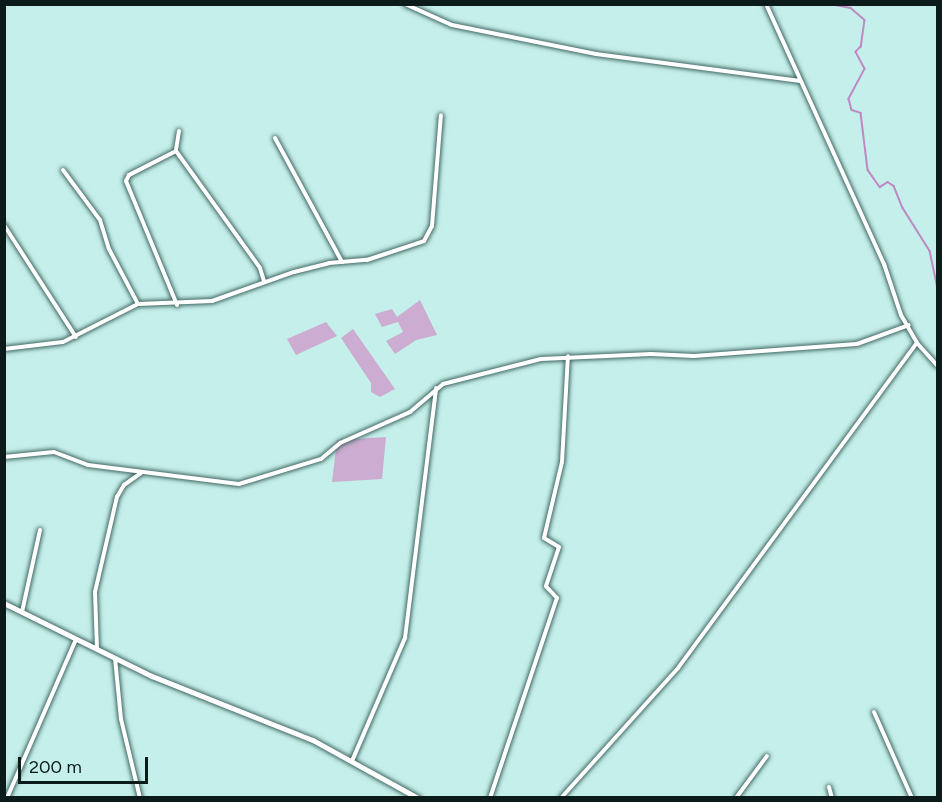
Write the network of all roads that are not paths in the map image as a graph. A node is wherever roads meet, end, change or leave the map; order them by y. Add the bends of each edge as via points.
1 (405, 4) edge
2 (766, 4) edge
3 (800, 81) junction
4 (441, 115) dead end
5 (179, 131) dead end
6 (275, 138) dead end
7 (176, 151) junction
8 (63, 170) dead end
9 (4, 225) edge
10 (342, 262) junction
11 (264, 281) junction
12 (138, 304) junction
13 (177, 305) junction
14 (909, 325) junction
15 (76, 337) junction
16 (917, 343) junction
17 (4, 349) edge
18 (568, 356) junction
19 (938, 366) edge
20 (436, 388) junction
21 (4, 457) edge
22 (141, 473) junction
23 (40, 530) dead end
24 (4, 603) edge
25 (22, 613) junction
26 (76, 639) junction
27 (97, 649) junction
28 (115, 658) junction
29 (874, 712) dead end
30 (767, 756) dead end
31 (352, 761) junction
32 (829, 787) dead end
33 (8, 798) edge
34 (140, 798) edge
35 (418, 798) edge
36 (490, 798) edge
37 (561, 798) edge
38 (736, 798) edge
39 (832, 798) edge
40 (912, 798) edge

1 - 3 street via 452,25 596,54
2 - 3 street
3 - 14 street via 884,264 901,315
4 - 10 street via 430,234 424,241 367,260
5 - 7 street
6 - 10 street
7 - 11 street via 260,268
7 - 13 street via 129,175 126,182
8 - 12 street via 100,220 109,249
9 - 15 street
10 - 11 street
11 - 13 street via 213,301
12 - 13 street
12 - 15 street
14 - 16 street
14 - 18 street via 857,344 694,356
15 - 17 street
16 - 19 street
16 - 37 street via 678,668
18 - 20 street via 541,359
18 - 36 street via 562,462 544,538 559,547 546,586 557,598
20 - 22 street via 410,412 340,443 329,455 257,479 213,483
20 - 31 street via 405,638
21 - 22 street via 54,452 88,465
22 - 27 street via 124,484 117,497 95,592
23 - 25 street
24 - 25 street
25 - 26 street
26 - 27 street
26 - 33 street
27 - 28 street
28 - 31 street via 292,730
28 - 34 street via 121,719
29 - 40 street
30 - 38 street
31 - 35 street
32 - 39 street

